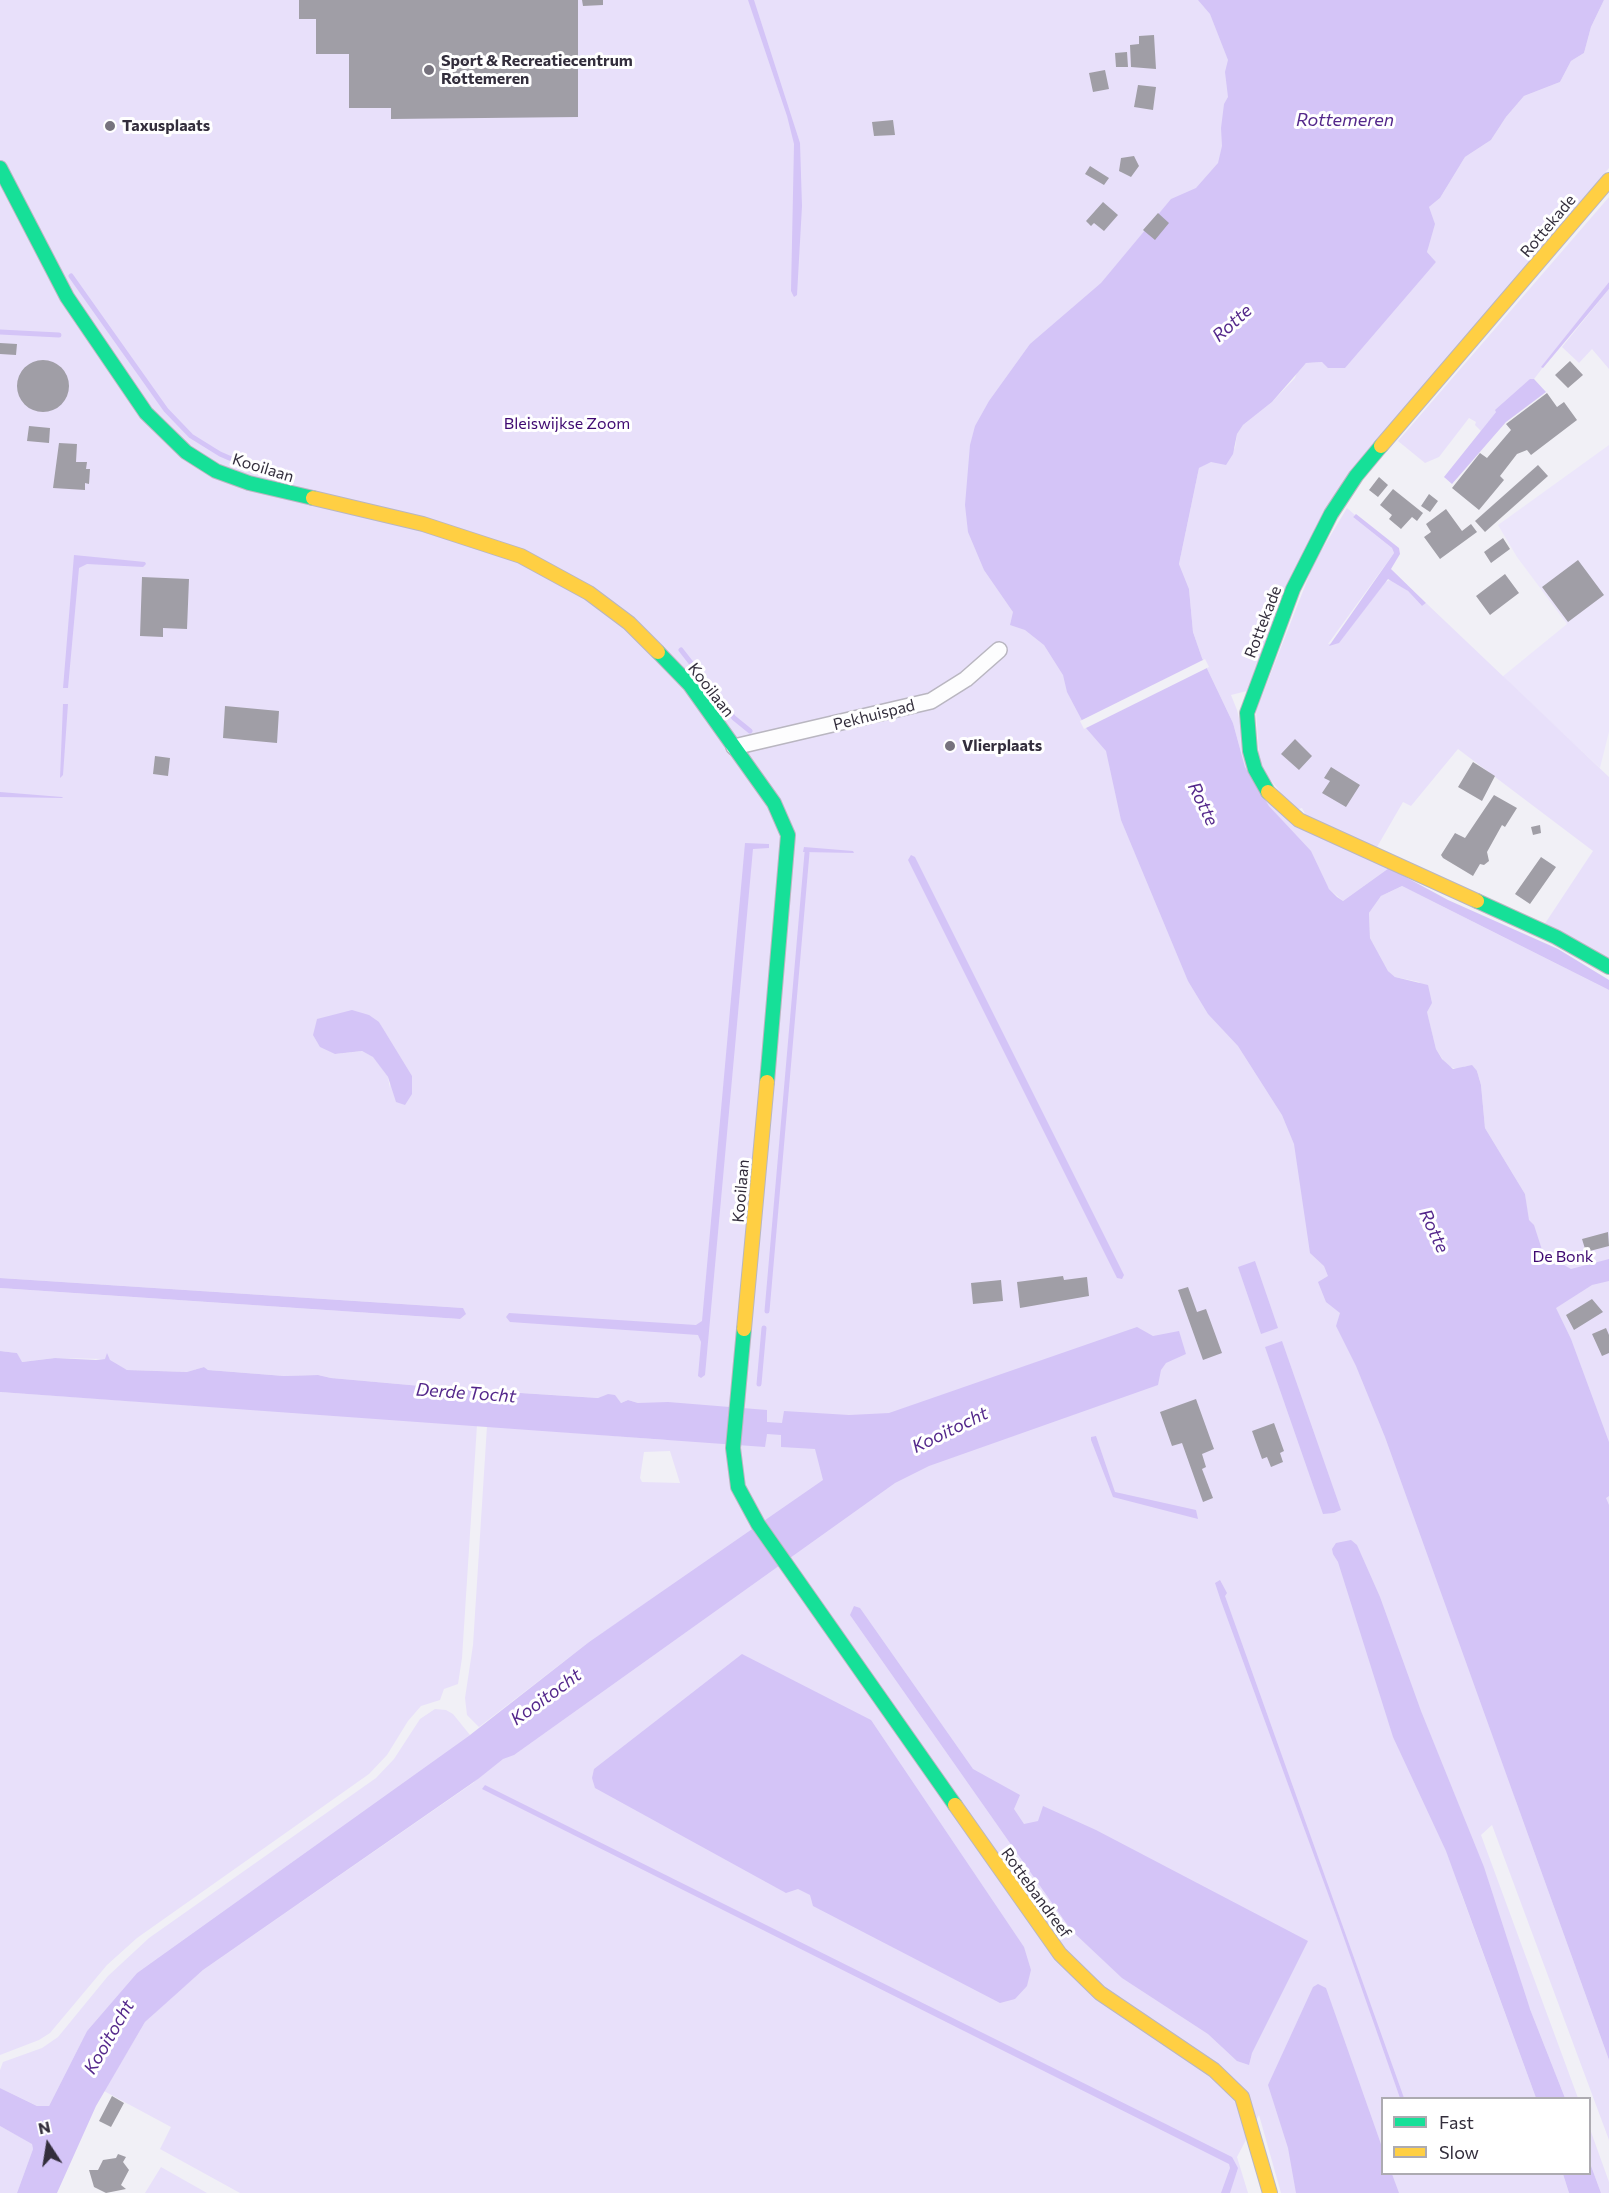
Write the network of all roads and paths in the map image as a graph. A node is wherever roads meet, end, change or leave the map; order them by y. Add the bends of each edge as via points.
1 (0, 168) edge
2 (1609, 180) edge
3 (999, 650) dead end
4 (734, 747) junction
5 (1609, 967) edge
6 (792, 1573) joint
7 (1270, 2193) edge

1 - 4 street, Kooilaan via 68,297 107,358 146,413 186,452 216,471 249,483 423,524 521,556 553,572 628,623 690,685
2 - 5 street, Rottekade via 1356,476 1331,513 1293,589 1247,713 1249,743 1264,788 1299,820 1557,937
3 - 4 street, Pekhuispad via 966,679 931,701
4 - 6 street, Kooilaan via 774,803 788,835 788,852 733,1448 738,1487
6 - 7 street, Rottebandreef via 1060,1954 1100,1993 1214,2070 1242,2097

